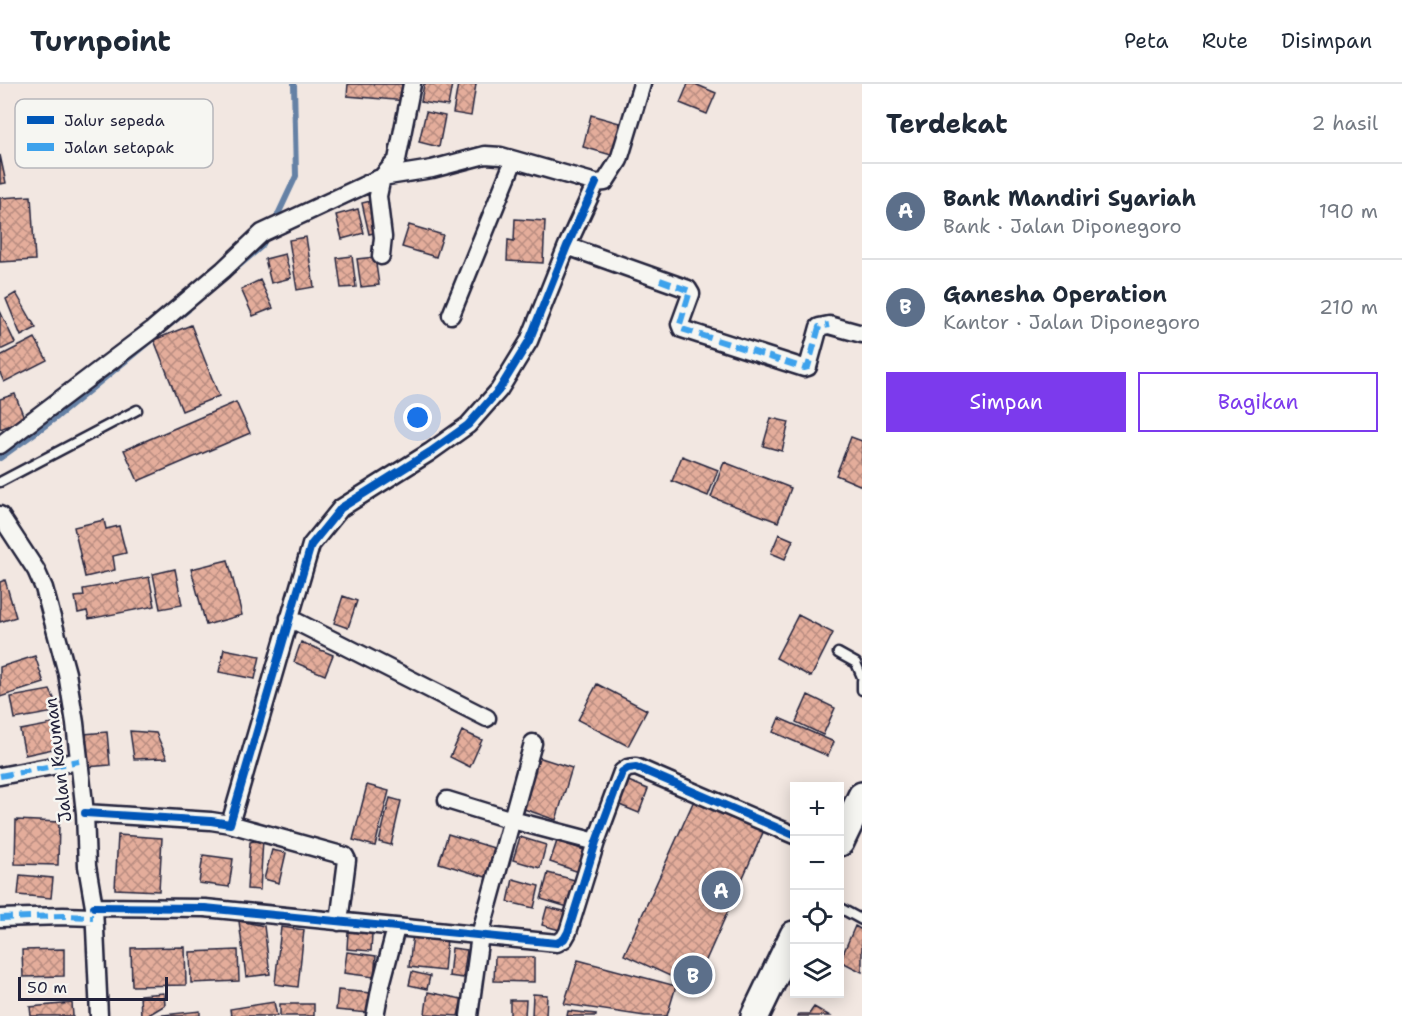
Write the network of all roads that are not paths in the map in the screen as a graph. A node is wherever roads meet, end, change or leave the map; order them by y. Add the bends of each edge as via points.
1 (412, 84) edge
2 (642, 84) edge
3 (514, 160) junction
4 (382, 177) junction
5 (596, 183) junction
6 (567, 246) junction
7 (381, 256) dead end
8 (451, 315) dead end
9 (862, 334) edge
10 (137, 410) dead end
11 (0, 445) edge
12 (0, 482) edge
13 (0, 515) edge
14 (289, 618) junction
15 (838, 653) dead end
16 (862, 679) edge
17 (862, 690) edge
18 (487, 718) dead end
19 (533, 743) dead end
20 (79, 761) junction
21 (0, 776) edge
22 (862, 796) edge
23 (447, 800) dead end
24 (85, 813) junction
25 (512, 820) junction
26 (230, 824) junction
27 (790, 833) edge
28 (843, 836) edge
29 (596, 842) junction
30 (844, 910) edge
31 (93, 912) junction
32 (0, 918) edge
33 (862, 920) edge
34 (339, 922) junction
35 (396, 928) junction
36 (480, 935) junction
37 (791, 944) edge
38 (99, 1016) edge
39 (375, 1016) edge
40 (470, 1016) edge
41 (755, 1016) edge

1 - 4 street via 397,160
2 - 5 street via 620,160 605,182
3 - 4 street via 485,155
3 - 5 street
3 - 8 street
4 - 7 street via 378,196
4 - 11 street via 262,233 152,330
5 - 6 street
6 - 9 street via 688,289 691,294 680,324 682,329 804,368 808,367 819,327 828,325
6 - 14 street via 529,341 499,390 468,425 341,508 311,545
10 - 12 lane
13 - 20 street, Jalan Kauman via 44,588 67,673
14 - 18 street
14 - 26 street
15 - 16 lane via 856,663
16 - 17 lane
19 - 25 street
20 - 21 street
20 - 24 street, Jalan Kauman
22 - 28 main road
23 - 25 street
24 - 26 street
24 - 31 street, Jalan Kauman
25 - 29 street
25 - 36 street
26 - 34 street via 345,856
27 - 29 street via 636,767 622,772
29 - 36 street via 564,939 550,943
30 - 33 lane
31 - 32 street
31 - 34 street via 205,908
31 - 38 street, Jalan Kauman
34 - 35 street
35 - 36 street
35 - 39 street
36 - 40 street
37 - 41 main road

